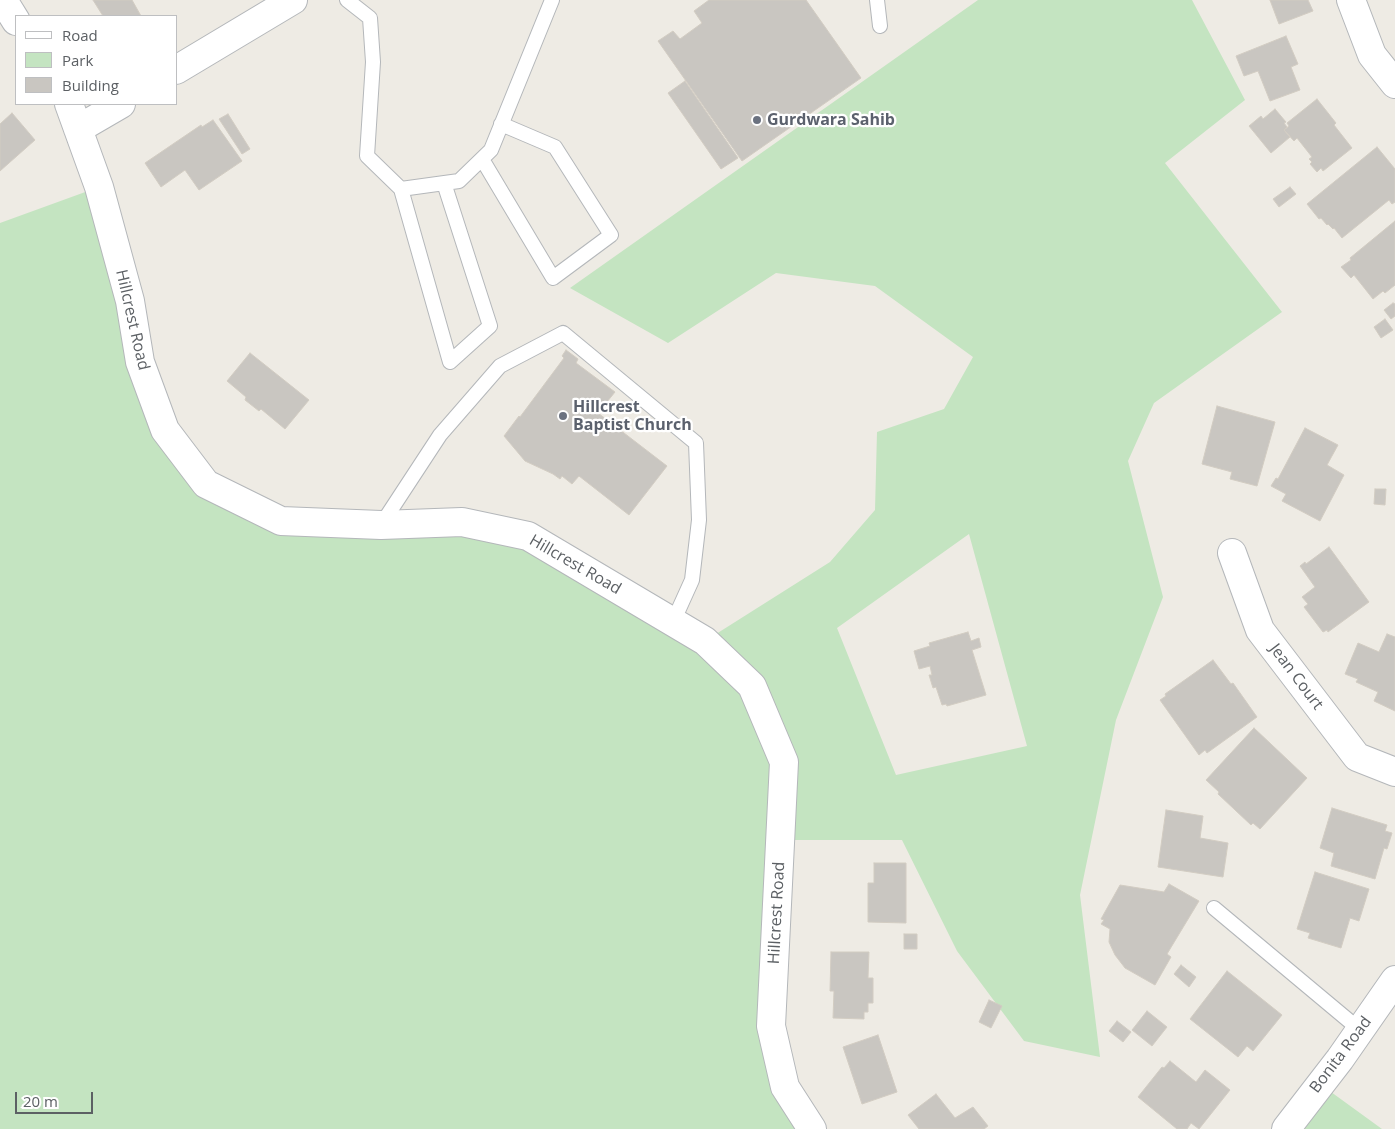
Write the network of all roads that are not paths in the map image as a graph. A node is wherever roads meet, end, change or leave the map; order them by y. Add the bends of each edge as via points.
1 (3, 0) edge
2 (294, 0) edge
3 (347, 0) edge
4 (552, 0) edge
5 (877, 0) edge
6 (1351, 0) edge
7 (15, 19) edge
8 (880, 26) dead end
9 (178, 69) edge
10 (1395, 84) edge
11 (68, 105) edge
12 (119, 105) edge
13 (501, 124) junction
14 (78, 129) junction
15 (482, 160) junction
16 (444, 183) junction
17 (401, 189) junction
18 (381, 525) junction
19 (1232, 553) dead end
20 (672, 622) junction
21 (1395, 772) edge
22 (1214, 908) dead end
23 (1395, 980) edge
24 (1360, 1030) junction
25 (812, 1129) edge
26 (1286, 1129) edge

1 - 7 street
2 - 9 street
3 - 17 lane via 370,18 373,62 367,156
4 - 13 lane
5 - 8 lane
6 - 10 street via 1372,55
11 - 14 street, Hillcrest Road
12 - 14 street
13 - 15 lane via 491,150
13 - 15 lane via 555,147 611,235 553,278
14 - 18 street, Hillcrest Road via 99,186 127,292 140,362 165,430 206,484 281,521
15 - 16 lane via 459,181
16 - 17 lane
16 - 17 lane via 490,326 450,362
18 - 20 street, Hillcrest Road via 462,522 528,536
18 - 20 lane via 440,434 500,366 563,333 696,443 699,520 692,580
19 - 21 street, Jean Court via 1260,630 1357,757
20 - 25 street, Hillcrest Road via 705,641 752,686 784,762 771,1026 785,1087
22 - 24 lane
23 - 24 street, Bonita Road
24 - 26 street, Bonita Road

